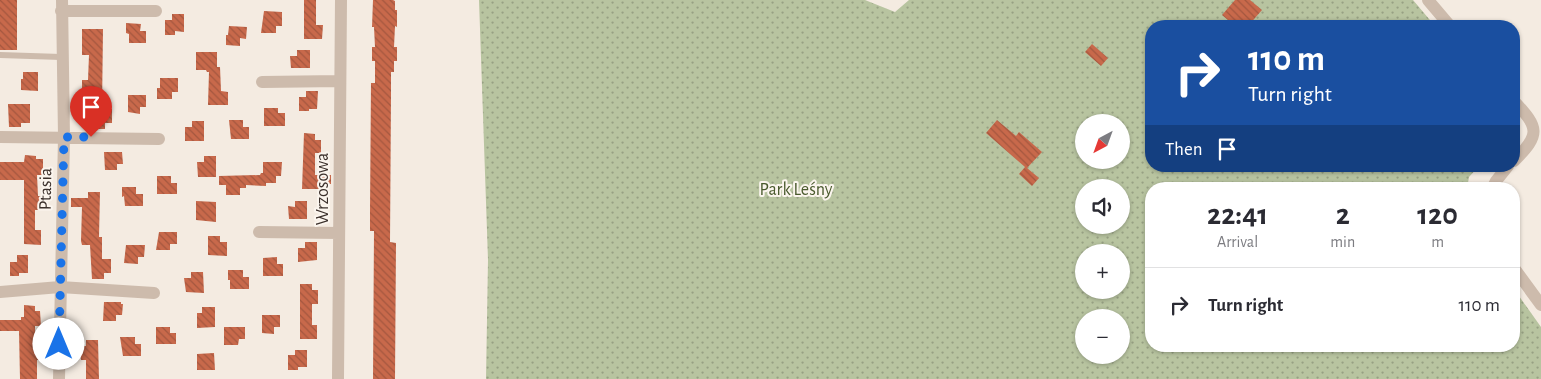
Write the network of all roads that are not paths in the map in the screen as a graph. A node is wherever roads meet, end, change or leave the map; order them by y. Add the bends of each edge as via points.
1 (341, 0) edge
2 (1428, 0) edge
3 (61, 5) edge
4 (156, 11) dead end
5 (1445, 20) edge
6 (0, 55) edge
7 (61, 57) junction
8 (340, 81) junction
9 (262, 82) dead end
10 (1520, 112) edge
11 (1537, 123) edge
12 (0, 137) edge
13 (64, 137) junction
14 (159, 139) dead end
15 (1520, 154) edge
16 (1503, 172) edge
17 (1496, 182) edge
18 (259, 232) dead end
19 (339, 233) junction
20 (1520, 276) edge
21 (60, 287) junction
22 (0, 292) edge
23 (154, 293) dead end
24 (1541, 305) edge
25 (59, 379) edge
26 (338, 379) edge

1 - 8 street, Wrzosowa
2 - 5 street
3 - 4 street
3 - 7 street, Ptasia
6 - 7 lane
7 - 13 street, Ptasia
8 - 9 street
8 - 19 street, Wrzosowa
10 - 11 street
11 - 15 street via 1532,141
12 - 13 street
13 - 14 street
13 - 21 street, Ptasia
16 - 17 street
18 - 19 street
19 - 26 street, Wrzosowa
20 - 24 street
21 - 22 street
21 - 23 street
21 - 25 street, Ptasia

